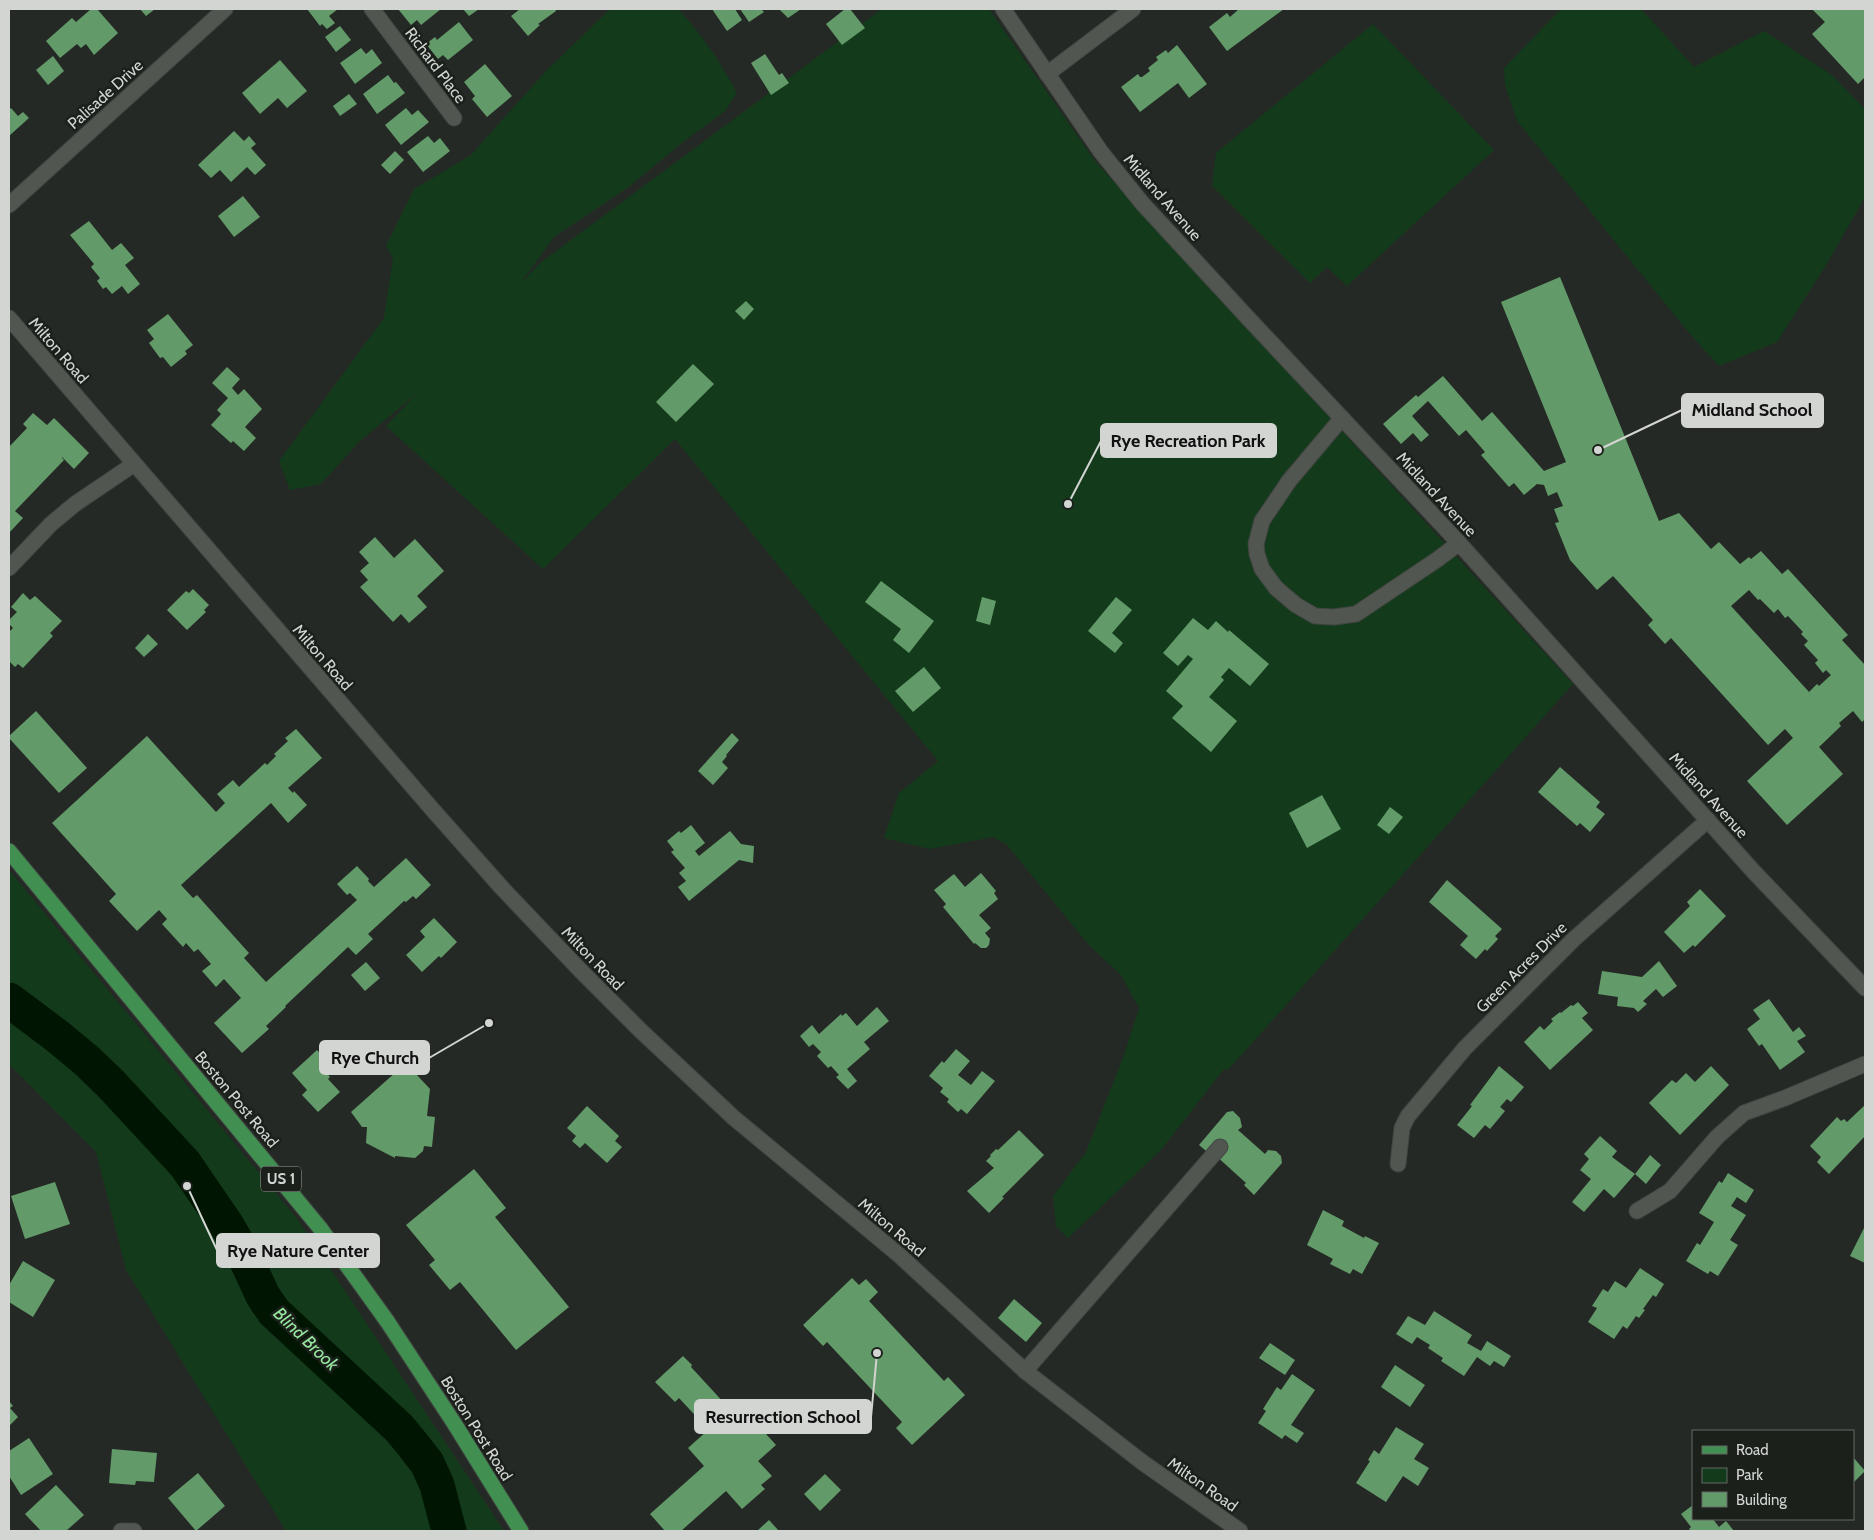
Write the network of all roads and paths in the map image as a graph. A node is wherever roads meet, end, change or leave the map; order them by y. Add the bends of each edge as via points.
1 (225, 9) edge
2 (372, 9) edge
3 (1003, 9) edge
4 (1133, 9) edge
5 (1047, 74) junction
6 (454, 118) dead end
7 (9, 205) edge
8 (9, 318) edge
9 (1342, 418) junction
10 (134, 464) junction
11 (1459, 543) junction
12 (9, 568) edge
13 (1708, 820) junction
14 (9, 851) edge
15 (1865, 988) edge
16 (1865, 1064) edge
17 (1220, 1147) dead end
18 (1398, 1164) dead end
19 (1637, 1211) dead end
20 (1025, 1370) junction
21 (121, 1531) edge
22 (134, 1531) edge
23 (521, 1531) edge
24 (1240, 1531) edge

1 - 7 street, Palisade Drive
2 - 6 street, Richard Place
3 - 5 street, Midland Avenue
4 - 5 street
5 - 9 street, Midland Avenue via 1101,152 1142,203
8 - 10 street, Milton Road
9 - 11 street, Midland Avenue
9 - 11 street via 1289,481 1262,521 1257,554 1262,569 1276,588 1315,616 1356,614
10 - 12 street via 51,524
10 - 20 street, Milton Road via 432,810 586,977 734,1118 899,1255
11 - 13 street, Midland Avenue
13 - 15 street, Midland Avenue
13 - 18 street, Green Acres Drive via 1574,939 1465,1048 1408,1116 1402,1128
14 - 23 main road, Boston Post Road / US 1 via 320,1228 387,1321
16 - 19 street via 1744,1113 1717,1137 1670,1191
17 - 20 street
20 - 24 street, Milton Road via 1142,1462
21 - 22 street

